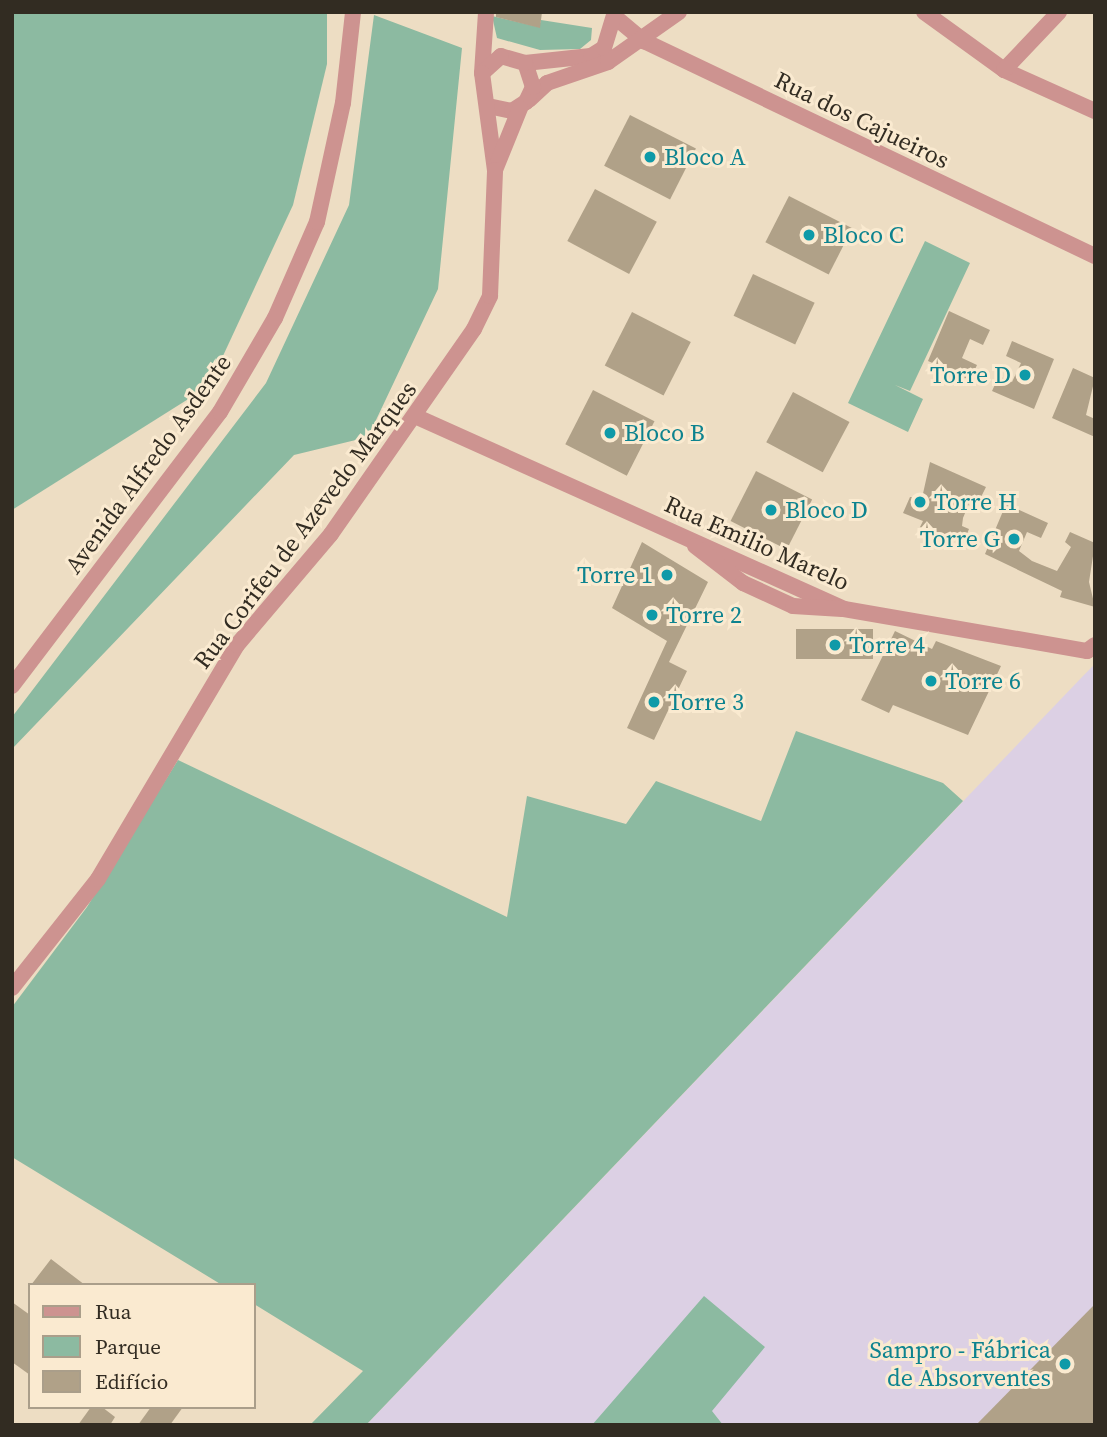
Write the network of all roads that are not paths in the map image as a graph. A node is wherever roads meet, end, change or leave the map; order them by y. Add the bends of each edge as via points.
1 (353, 12) edge
2 (486, 12) edge
3 (679, 12) edge
4 (924, 12) edge
5 (1059, 12) edge
6 (615, 15) edge
7 (644, 41) junction
8 (525, 63) junction
9 (1004, 69) junction
10 (482, 73) junction
11 (523, 105) junction
12 (488, 106) junction
13 (1095, 111) edge
14 (495, 170) junction
15 (1095, 256) edge
16 (416, 417) junction
17 (689, 538) junction
18 (751, 568) junction
19 (743, 583) junction
20 (796, 598) junction
21 (1095, 645) edge
22 (12, 686) edge
23 (12, 988) edge

1 - 22 street, Avenida Alfredo Asdente via 343,103 317,222 275,318 220,412
2 - 10 street
3 - 7 street
4 - 9 street
5 - 9 street
6 - 7 street, Rua dos Cajueiros
6 - 8 street via 604,48 591,56
7 - 11 street via 608,62 547,83
7 - 15 street, Rua dos Cajueiros
8 - 10 street via 500,56
8 - 11 street via 533,87
9 - 13 street
10 - 12 street
11 - 12 street via 503,111
11 - 14 street
12 - 14 street
14 - 16 street, Rua Corifeu de Azevedo Marques via 491,296
16 - 17 street, Rua Emilio Marelo
16 - 23 street, Rua Corifeu de Azevedo Marques via 331,534 237,645 112,857
17 - 18 street, Rua Emilio Marelo
17 - 19 street via 703,556
18 - 19 street
18 - 20 street, Rua Emilio Marelo
19 - 20 street
20 - 21 street, Rua Emilio Marelo via 1087,651

